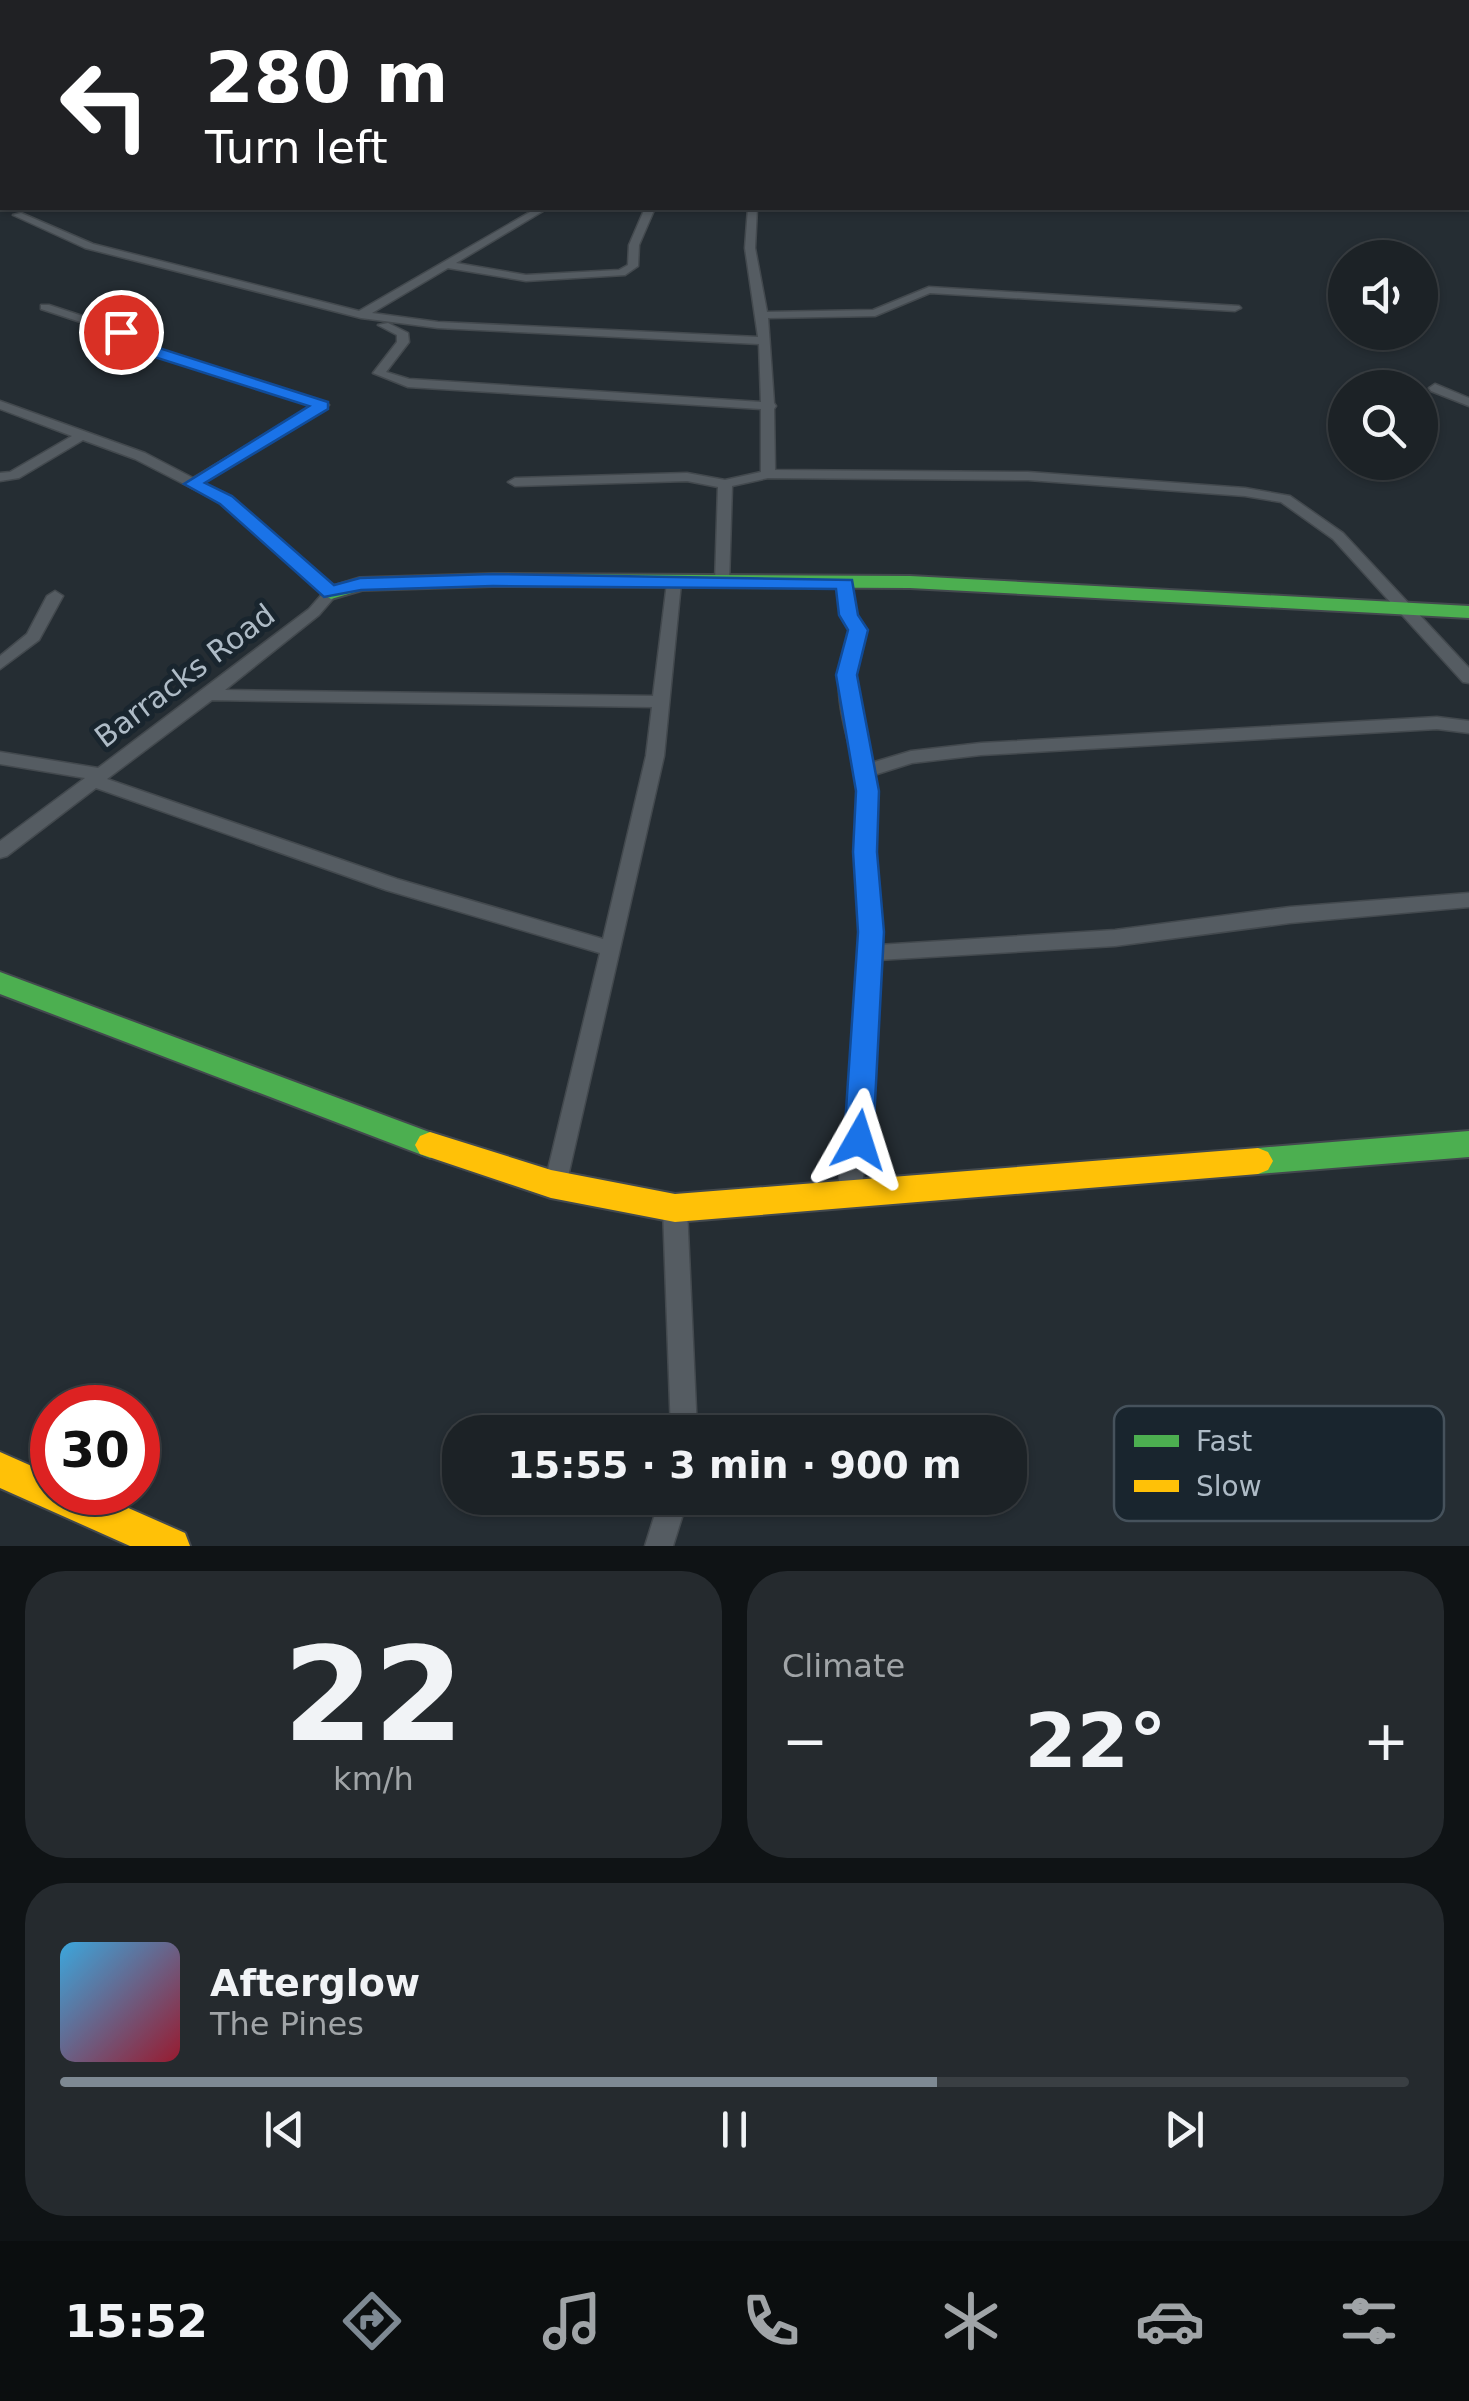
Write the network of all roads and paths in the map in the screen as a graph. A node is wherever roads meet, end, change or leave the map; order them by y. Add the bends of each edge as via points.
1 (539, 210) edge
2 (649, 210) edge
3 (751, 210) edge
4 (18, 215) dead end
5 (447, 265) junction
6 (45, 307) dead end
7 (1235, 308) dead end
8 (361, 315) junction
9 (762, 316) junction
10 (763, 341) junction
11 (1438, 389) edge
12 (1469, 402) edge
13 (0, 405) edge
14 (770, 406) junction
15 (84, 434) junction
16 (768, 474) junction
17 (0, 477) edge
18 (516, 482) dead end
19 (192, 484) junction
20 (725, 484) junction
21 (674, 583) junction
22 (722, 583) junction
23 (845, 584) junction
24 (331, 592) junction
25 (55, 596) dead end
26 (1404, 607) junction
27 (1469, 612) edge
28 (0, 664) edge
29 (1469, 678) edge
30 (208, 695) junction
31 (662, 702) junction
32 (1468, 725) edge
33 (0, 758) edge
34 (863, 772) junction
35 (97, 778) junction
36 (0, 851) edge
37 (1469, 900) edge
38 (611, 949) junction
39 (870, 953) junction
40 (0, 983) edge
41 (1469, 1144) edge
42 (556, 1186) junction
43 (848, 1193) junction
44 (675, 1208) junction
45 (683, 1415) edge
46 (0, 1470) edge
47 (669, 1515) edge
48 (172, 1546) edge
49 (659, 1546) edge

1 - 5 street
2 - 5 street via 633,266 622,273 526,278
3 - 9 street via 746,229
4 - 8 street via 89,246
5 - 8 street
6 - 19 street via 121,332 134,346 322,405
7 - 9 street via 929,290 874,313
8 - 10 street
8 - 14 street via 402,333 403,342 379,373 408,383
9 - 10 street
10 - 14 street
11 - 12 street
13 - 15 street
14 - 16 street
15 - 17 street
15 - 19 street
16 - 20 street
16 - 26 street via 1028,476 1268,495 1300,506 1338,536
18 - 20 street via 687,477
19 - 24 street via 226,500
20 - 22 street
21 - 22 street
21 - 24 street via 406,582
21 - 31 street
22 - 23 street
23 - 26 street
23 - 34 street via 848,615 858,630 847,675
24 - 30 street, Barracks Road
25 - 28 street via 33,638
26 - 27 street
26 - 29 street
30 - 31 street
30 - 35 street, Barracks Road
31 - 38 street
32 - 34 street via 1109,738 912,757
33 - 35 street
34 - 39 street
35 - 36 street, Barracks Road
35 - 38 street via 394,884
37 - 39 street via 1114,938
38 - 42 street
39 - 43 street via 864,1114
40 - 42 street via 386,1132
41 - 43 street
42 - 44 street
43 - 44 street
44 - 45 street
46 - 48 street
47 - 49 street

